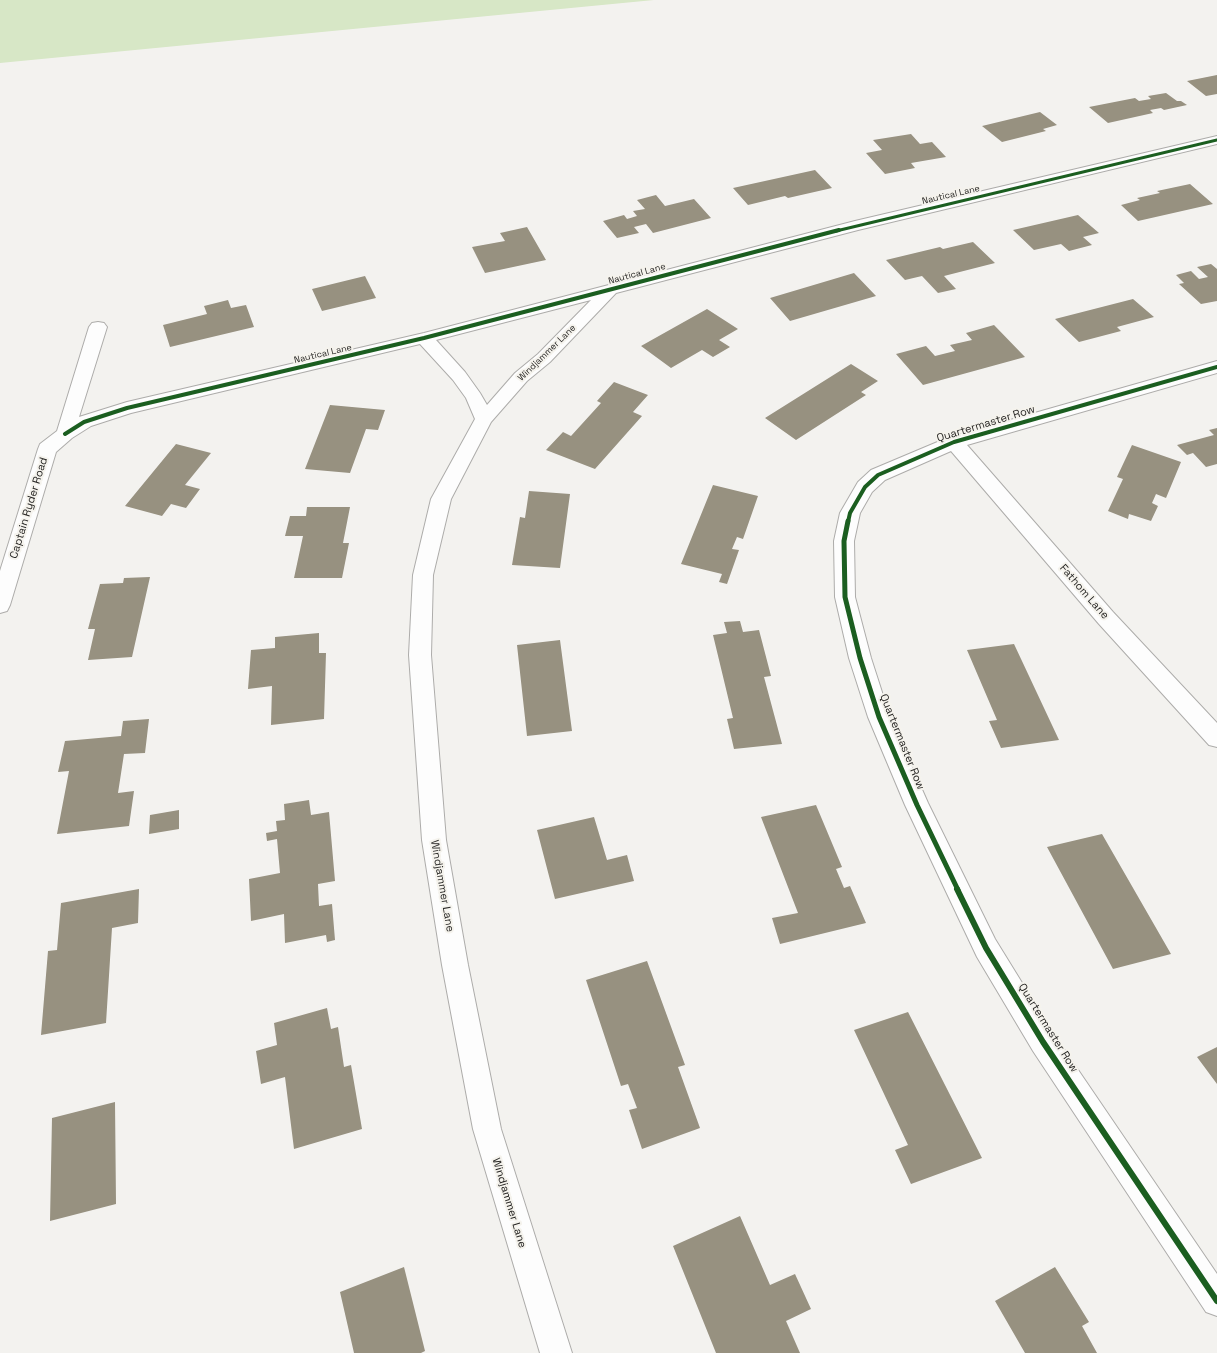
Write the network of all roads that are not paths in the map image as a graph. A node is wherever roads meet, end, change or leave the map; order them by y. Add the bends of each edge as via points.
1 (1217, 140) edge
2 (611, 289) junction
3 (98, 327) dead end
4 (424, 338) junction
5 (1217, 367) edge
6 (484, 419) junction
7 (65, 434) junction
8 (954, 442) junction
9 (0, 605) edge
10 (1217, 738) edge
11 (1217, 1301) edge
12 (556, 1353) edge

1 - 2 street, Nautical Lane via 855,226
2 - 4 street, Nautical Lane
2 - 6 street, Windjammer Lane via 544,358 521,377
3 - 7 street
4 - 6 street via 459,376 474,397
4 - 7 street, Nautical Lane via 128,408 84,422
5 - 8 street, Quartermaster Row
6 - 12 street, Windjammer Lane via 441,499 423,575 420,655 434,840 487,1129
7 - 9 street, Captain Ryder Road via 47,449
8 - 10 street, Fathom Lane via 1106,618
8 - 11 street, Quartermaster Row via 878,475 865,487 850,513 844,542 845,597 878,717 917,806 986,948 1043,1042

